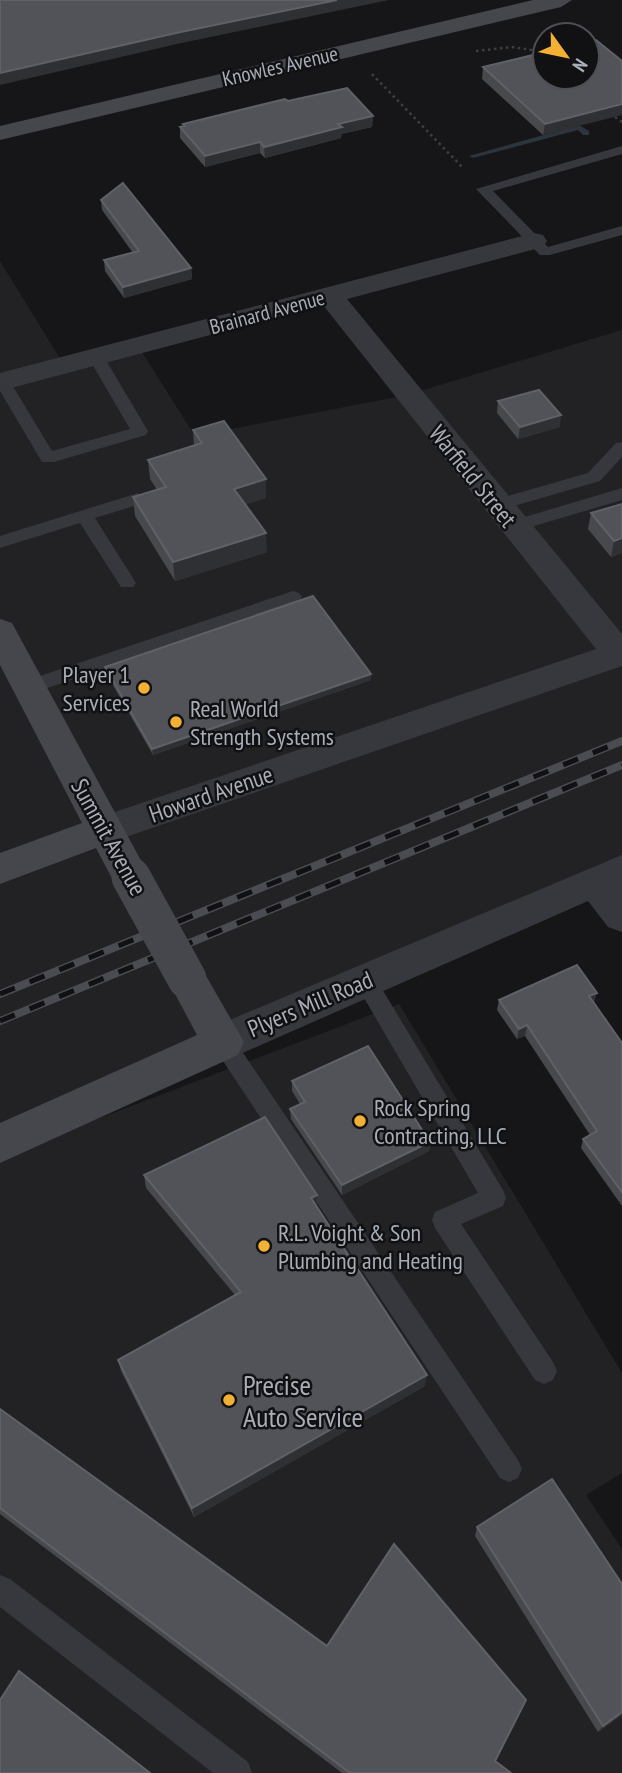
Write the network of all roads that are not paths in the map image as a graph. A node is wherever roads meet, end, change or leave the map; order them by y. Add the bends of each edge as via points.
1 (561, 0) edge
2 (0, 133) edge
3 (622, 150) edge
4 (622, 230) edge
5 (534, 240) junction
6 (330, 296) junction
7 (96, 357) junction
8 (1, 380) edge
9 (622, 447) edge
10 (622, 494) edge
11 (138, 499) edge
12 (84, 515) junction
13 (505, 516) junction
14 (0, 542) edge
15 (127, 583) dead end
16 (293, 597) dead end
17 (0, 631) edge
18 (620, 653) edge
19 (29, 687) junction
20 (107, 830) junction
21 (0, 869) edge
22 (608, 876) edge
23 (622, 916) edge
24 (365, 981) junction
25 (223, 1042) junction
26 (0, 1144) edge
27 (544, 1371) dead end
28 (509, 1469) dead end
29 (0, 1589) edge
30 (237, 1773) edge

1 - 2 main road, Knowles Avenue
3 - 5 lane via 483,189
4 - 5 lane via 545,252
5 - 6 street, Brainard Avenue
6 - 7 street, Brainard Avenue
6 - 13 street, Warfield Street
7 - 8 street, Brainard Avenue
7 - 8 lane via 140,431 48,458
9 - 13 lane via 594,477
10 - 13 lane
11 - 12 lane
12 - 14 lane
12 - 15 lane
13 - 18 street, Warfield Street
16 - 19 lane
17 - 19 main road, Summit Avenue
18 - 20 street, Howard Avenue
19 - 20 main road, Summit Avenue
20 - 21 main road, Howard Avenue
20 - 25 main road, Summit Avenue, bridge
22 - 23 street
22 - 24 street, Plyers Mill Road
24 - 25 street, Plyers Mill Road
24 - 27 lane via 494,1198 444,1220
25 - 26 main road, Plyers Mill Road
25 - 28 lane
29 - 30 lane

